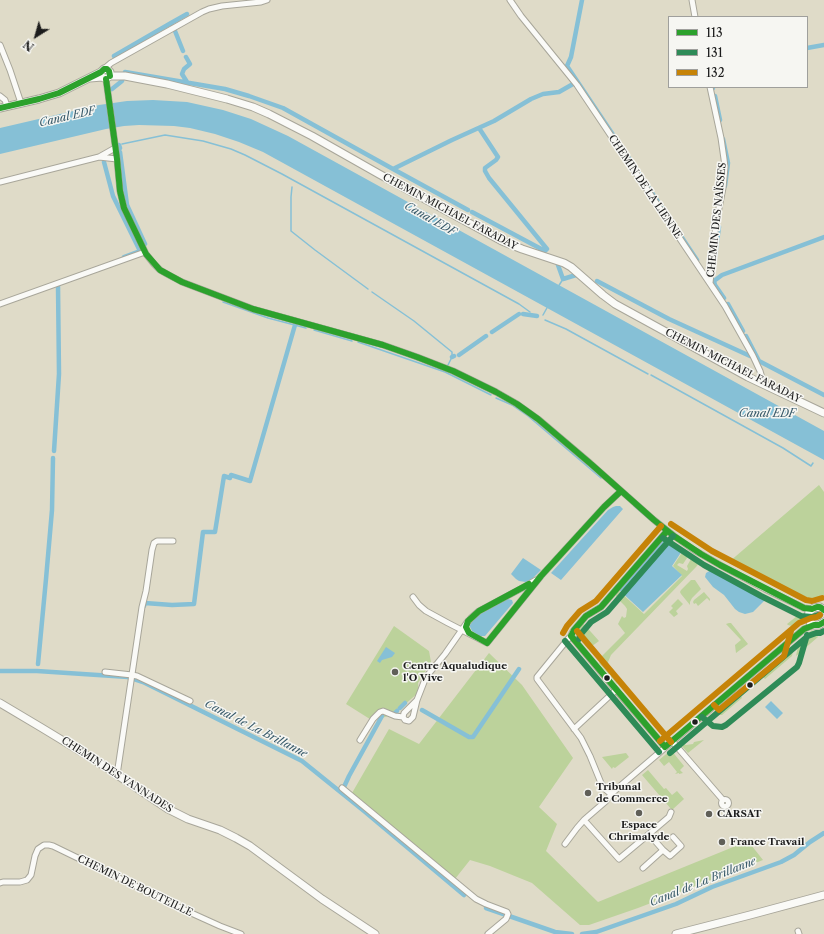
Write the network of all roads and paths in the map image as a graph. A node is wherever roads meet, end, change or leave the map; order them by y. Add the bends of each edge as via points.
1 (267, 0) edge
2 (510, 0) edge
3 (692, 0) edge
4 (695, 16) edge
5 (0, 45) edge
6 (106, 73) junction
7 (710, 88) edge
8 (0, 96) edge
9 (21, 103) junction
10 (3, 107) edge
11 (115, 148) junction
12 (99, 157) junction
13 (117, 159) junction
14 (0, 182) edge
15 (145, 252) junction
16 (710, 283) junction
17 (0, 304) edge
18 (764, 385) junction
19 (824, 413) edge
20 (621, 491) junction
21 (667, 531) junction
22 (173, 541) dead end
23 (541, 576) junction
24 (510, 595) junction
25 (413, 597) dead end
26 (517, 605) junction
27 (823, 608) edge
28 (810, 615) junction
29 (468, 621) junction
30 (824, 623) edge
31 (462, 630) junction
32 (471, 635) junction
33 (571, 636) junction
34 (105, 672) dead end
35 (132, 675) junction
36 (616, 690) junction
37 (417, 700) junction
38 (190, 701) dead end
39 (0, 704) edge
40 (403, 717) junction
41 (574, 729) junction
42 (360, 740) dead end
43 (672, 741) junction
44 (666, 747) junction
45 (117, 775) junction
46 (342, 788) dead end
47 (611, 794) junction
48 (726, 809) dead end
49 (671, 812) dead end
50 (584, 820) junction
51 (649, 834) junction
52 (673, 837) dead end
53 (565, 844) dead end
54 (663, 850) junction
55 (643, 868) dead end
56 (0, 883) edge
57 (824, 895) edge
58 (241, 934) edge
59 (375, 934) edge
60 (488, 934) edge
61 (676, 934) edge

1 - 6 street via 222,6 202,12 115,61
2 - 16 street, CHEMIN DE LA LIENNE via 577,85
3 - 4 street
5 - 9 street
6 - 9 main road via 56,94
6 - 11 street
6 - 18 main road, CHEMIN MICHAEL FARADAY via 158,82 227,99 274,116 497,239 568,265 615,304
7 - 16 street, CHEMIN DES NAÏSSES via 725,164
8 - 10 street via 4,100
9 - 10 main road
11 - 12 street
11 - 13 street
12 - 13 street
12 - 14 street
13 - 15 street via 124,208
15 - 17 street
15 - 20 street via 163,272 197,288 253,309 383,345 453,371 483,386 538,419
16 - 18 street, CHEMIN DE LA LIENNE via 743,338 760,371
18 - 19 main road, CHEMIN MICHAEL FARADAY
20 - 21 street
20 - 23 street
21 - 28 street via 708,558
21 - 33 street via 600,607 586,616
22 - 35 street via 159,540 153,547
23 - 24 street
23 - 26 street
24 - 26 street via 518,599
24 - 29 street via 479,611
25 - 31 street via 426,611
26 - 32 street via 487,642
27 - 28 main road via 817,607
28 - 30 main road via 819,625
28 - 43 street via 804,629
29 - 31 street
29 - 32 street via 466,628
31 - 32 street
31 - 37 street via 426,677
33 - 36 street
33 - 41 street via 537,678
34 - 35 street
35 - 38 street
35 - 45 street
36 - 41 street
36 - 44 street
37 - 40 street
37 - 40 street via 412,719 408,721
39 - 45 main road, CHEMIN DES VANNADES
40 - 42 street via 380,712
41 - 47 street via 590,756 601,783
43 - 44 street
43 - 48 street via 724,800 729,802
44 - 47 street
45 - 59 main road, CHEMIN DES VANNADES via 168,809 220,830 250,846
46 - 60 street via 474,898 507,912 507,916
47 - 50 street
49 - 51 street via 669,817
50 - 51 street via 619,859
50 - 53 street
51 - 54 street
52 - 54 street via 681,846 670,856
54 - 55 street
56 - 58 street, CHEMIN DE BOUTEILLE via 27,880 31,875 38,849 41,846 53,846 189,912
57 - 61 main road

